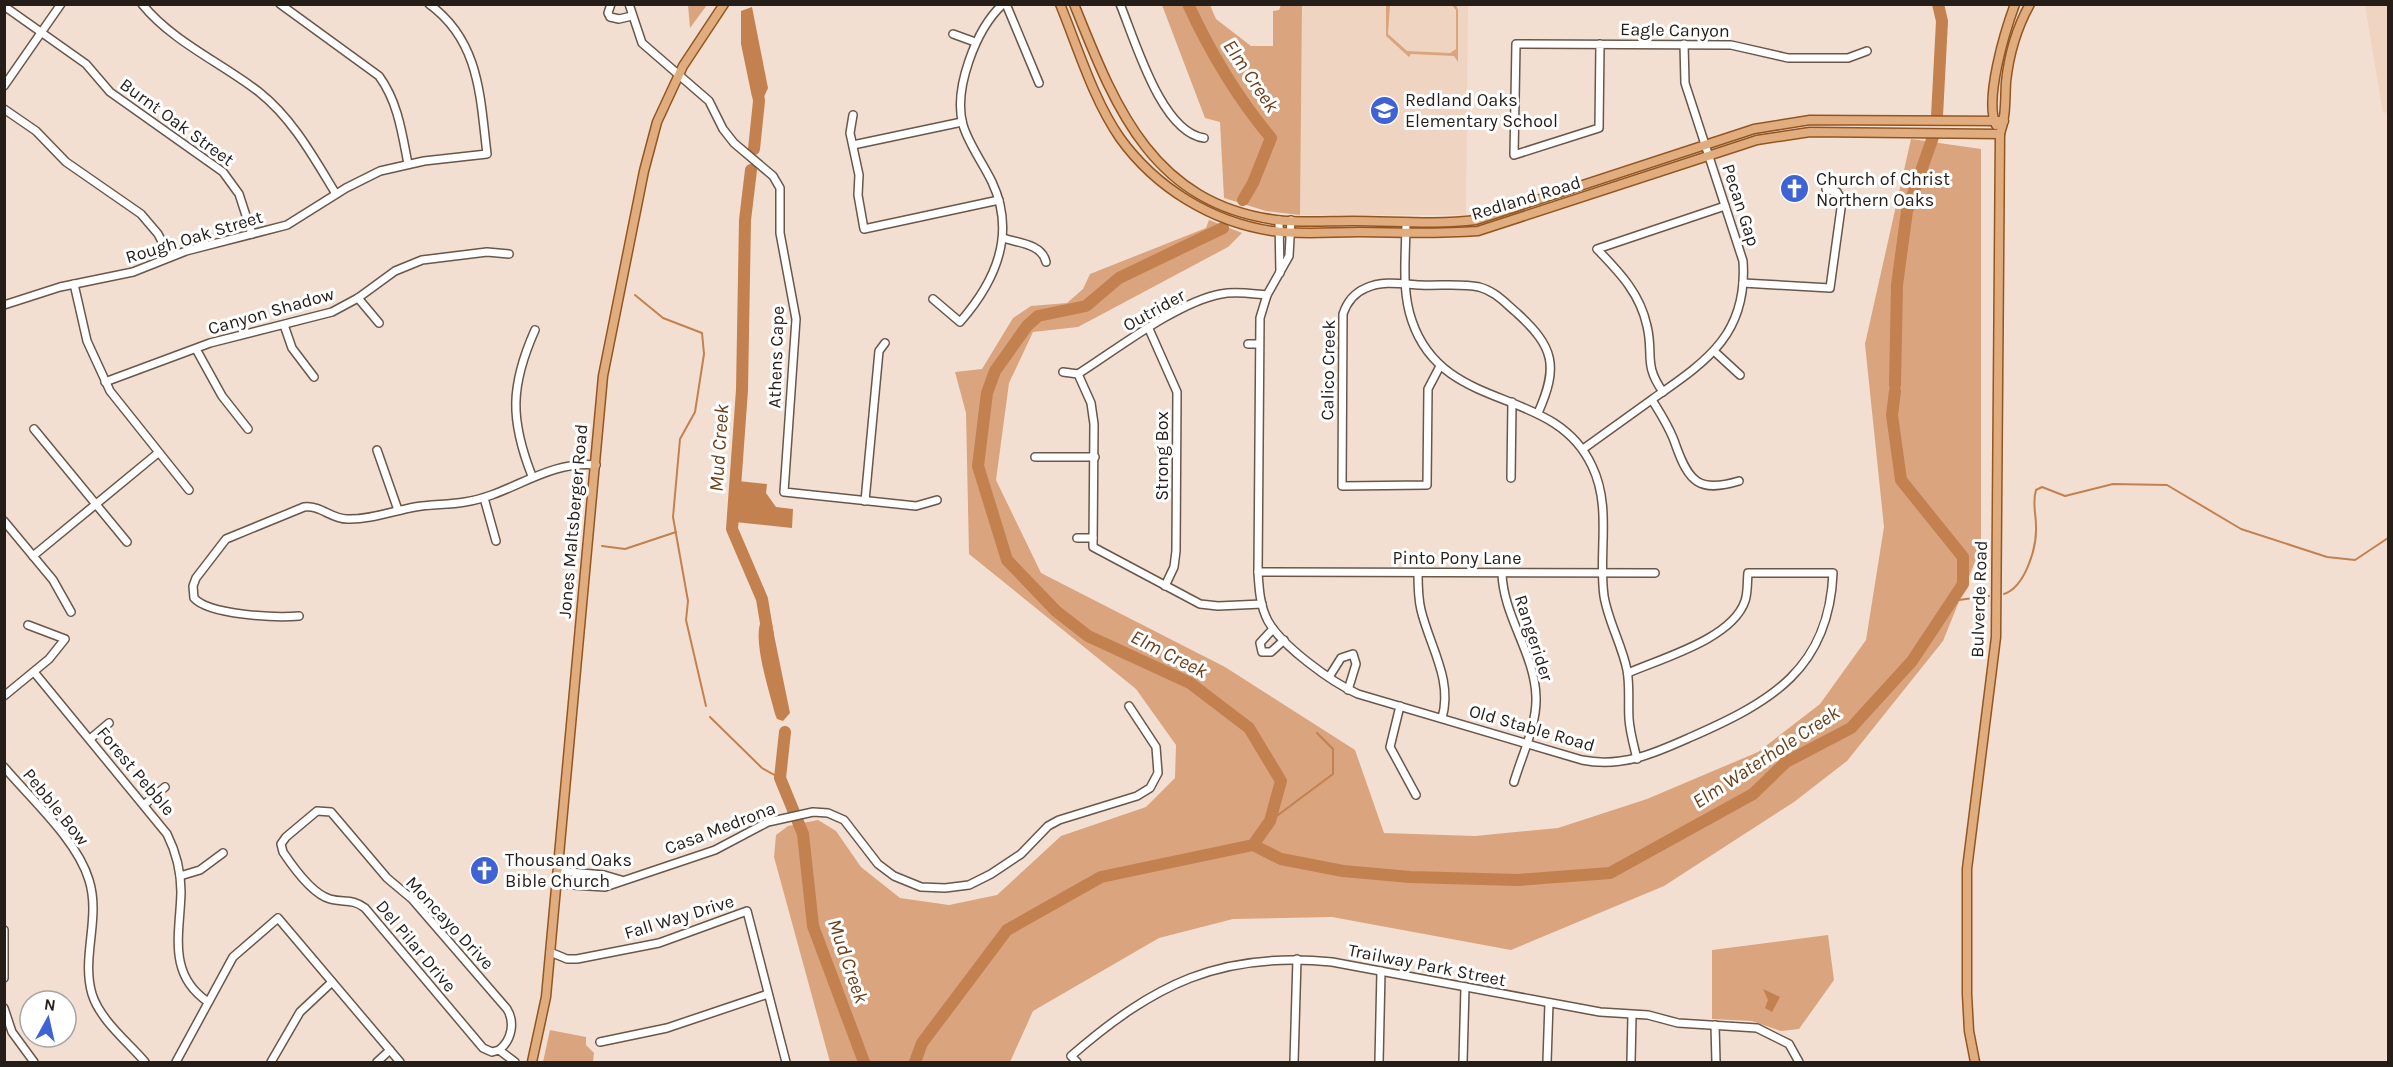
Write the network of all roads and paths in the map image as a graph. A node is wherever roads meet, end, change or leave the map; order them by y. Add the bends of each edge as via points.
1 (61, 4) edge
2 (142, 4) edge
3 (280, 4) edge
4 (429, 4) edge
5 (611, 4) edge
6 (629, 4) edge
7 (724, 4) edge
8 (1005, 4) edge
9 (1060, 4) edge
10 (1074, 4) edge
11 (1120, 4) edge
12 (2015, 4) edge
13 (2030, 4) edge
14 (4, 6) edge
15 (632, 16) junction
16 (41, 32) junction
17 (953, 34) dead end
18 (975, 42) junction
19 (1600, 44) junction
20 (1684, 45) junction
21 (1867, 51) dead end
22 (680, 74) junction
23 (1039, 83) dead end
24 (4, 86) edge
25 (4, 109) edge
26 (1121, 114) junction
27 (853, 115) dead end
28 (1110, 121) junction
29 (1994, 121) junction
30 (2004, 121) junction
31 (962, 122) junction
32 (2000, 134) junction
33 (1204, 138) dead end
34 (853, 145) junction
35 (1705, 145) junction
36 (1709, 156) junction
37 (1157, 161) junction
38 (408, 164) junction
39 (1148, 171) junction
40 (1826, 189) dead end
41 (336, 194) junction
42 (999, 200) junction
43 (1725, 206) junction
44 (1279, 220) junction
45 (1291, 220) junction
46 (1406, 222) junction
47 (1461, 222) junction
48 (1279, 231) junction
49 (1291, 232) junction
50 (1463, 232) junction
51 (1406, 233) junction
52 (252, 234) junction
53 (1003, 238) junction
54 (509, 254) dead end
55 (170, 257) junction
56 (1046, 262) dead end
57 (1280, 273) junction
58 (1743, 283) junction
59 (74, 284) junction
60 (1406, 284) junction
61 (1268, 296) junction
62 (358, 298) junction
63 (933, 299) dead end
64 (4, 305) edge
65 (379, 323) dead end
66 (284, 325) junction
67 (1149, 329) junction
68 (535, 330) dead end
69 (885, 343) dead end
70 (1248, 344) dead end
71 (1259, 344) junction
72 (196, 349) junction
73 (1715, 352) junction
74 (1440, 366) junction
75 (1063, 372) dead end
76 (1078, 374) junction
77 (1740, 375) dead end
78 (314, 377) dead end
79 (105, 382) junction
80 (1664, 392) junction
81 (1652, 400) junction
82 (1512, 402) junction
83 (1538, 413) junction
84 (34, 429) dead end
85 (248, 429) dead end
86 (377, 450) dead end
87 (1583, 450) junction
88 (158, 453) junction
89 (1035, 457) dead end
90 (1095, 457) junction
91 (596, 465) junction
92 (532, 476) junction
93 (1511, 478) dead end
94 (1739, 481) dead end
95 (189, 490) dead end
96 (484, 498) junction
97 (937, 500) dead end
98 (865, 501) junction
99 (96, 504) junction
100 (398, 510) junction
101 (4, 521) edge
102 (1077, 538) dead end
103 (1093, 538) junction
104 (496, 541) dead end
105 (127, 542) dead end
106 (33, 556) junction
107 (1258, 572) junction
108 (1418, 573) junction
109 (1502, 573) junction
110 (1603, 573) junction
111 (1655, 573) dead end
112 (1165, 586) junction
113 (1262, 604) junction
114 (71, 612) dead end
115 (299, 616) dead end
116 (27, 625) dead end
117 (1273, 629) junction
118 (1284, 640) junction
119 (34, 672) junction
120 (1628, 673) junction
121 (1329, 676) junction
122 (1348, 690) junction
123 (4, 696) edge
124 (1129, 706) dead end
125 (1400, 706) junction
126 (1442, 718) junction
127 (110, 723) dead end
128 (90, 739) junction
129 (1526, 744) junction
130 (1637, 759) junction
131 (4, 768) edge
132 (1514, 782) dead end
133 (165, 787) dead end
134 (1416, 795) dead end
135 (145, 804) junction
136 (325, 810) joint
137 (223, 853) dead end
138 (558, 871) junction
139 (585, 874) junction
140 (180, 876) junction
141 (622, 881) junction
142 (557, 884) junction
143 (584, 886) junction
144 (4, 930) edge
145 (550, 952) junction
146 (1297, 959) junction
147 (1381, 971) junction
148 (4, 978) edge
149 (332, 982) junction
150 (1465, 987) junction
151 (768, 994) junction
152 (208, 1002) junction
153 (1549, 1003) junction
154 (4, 1008) edge
155 (1632, 1015) junction
156 (1715, 1025) junction
157 (600, 1042) dead end
158 (390, 1050) junction
159 (499, 1050) junction
160 (34, 1062) edge
161 (145, 1062) edge
162 (176, 1062) edge
163 (271, 1062) edge
164 (376, 1062) edge
165 (400, 1062) edge
166 (515, 1062) edge
167 (532, 1062) edge
168 (786, 1062) edge
169 (1077, 1062) edge
170 (1294, 1062) edge
171 (1379, 1062) edge
172 (1463, 1062) edge
173 (1548, 1062) edge
174 (1631, 1062) edge
175 (1716, 1062) edge
176 (1799, 1062) edge
177 (1976, 1062) edge

1 - 16 street
2 - 41 street via 165,29 269,101 296,131
3 - 38 street via 379,76 400,120
4 - 38 street, Rough Oak Street via 457,31 474,62 487,154
5 - 15 street via 610,17
6 - 15 street
7 - 22 main road, Jones Maltsberger Road
8 - 18 street via 987,21
8 - 23 street
9 - 28 main road, Redland Road
10 - 26 main road, Redland Road
11 - 33 street via 1164,104 1187,133
12 - 29 main road, Bulverde Road via 1998,58
13 - 30 main road, Bulverde Road via 2013,44
14 - 16 street, Burnt Oak Street
15 - 22 street via 642,43
16 - 24 street
16 - 52 street, Burnt Oak Street via 87,64 110,92 223,172 239,194
17 - 18 street
18 - 31 street via 962,100
19 - 19 street, Eagle Canyon via 1516,44 1514,155 1599,128
19 - 20 street, Eagle Canyon
20 - 21 street, Eagle Canyon via 1738,46 1788,58 1848,58
20 - 35 street, Pecan Gap via 1685,83
22 - 91 main road, Jones Maltsberger Road via 657,122 644,171 611,326
22 - 98 street, Athens Cape via 709,101 734,143 773,176 780,188 780,233 796,319 784,492
25 - 55 street via 36,131 66,162 141,214
26 - 28 street
26 - 37 main road, Redland Road
27 - 34 street
28 - 39 main road, Redland Road
29 - 30 main road, Redland Road
29 - 32 main road, Bulverde Road
29 - 35 main road, Redland Road via 1795,120
30 - 32 main road, Bulverde Road
31 - 34 street
31 - 42 street
32 - 36 main road, Redland Road via 1796,132
32 - 177 main road, Bulverde Road via 1996,637 1967,869 1967,993
34 - 42 street via 864,229
35 - 36 street, Pecan Gap
35 - 47 main road, Redland Road via 1504,212
36 - 43 street, Pecan Gap
36 - 50 main road, Redland Road via 1508,223
37 - 39 street
37 - 44 main road, Redland Road via 1177,179 1212,200
38 - 41 street, Rough Oak Street via 360,179
39 - 48 main road, Redland Road via 1215,215
40 - 58 street via 1837,192 1842,201 1830,288
41 - 52 street, Rough Oak Street via 296,222
42 - 53 street
43 - 58 street, Pecan Gap via 1738,241
43 - 80 street via 1597,249 1633,290 1647,324 1650,370
44 - 45 main road, Redland Road
44 - 48 street, Old Stable Road
45 - 46 main road, Redland Road
45 - 49 street, Old Stable Road
46 - 47 main road, Redland Road
46 - 51 street
47 - 50 street
48 - 49 main road, Redland Road
48 - 57 street, Old Stable Road
49 - 51 main road, Redland Road
49 - 57 street, Old Stable Road via 1289,256
50 - 51 main road, Redland Road
51 - 60 street
52 - 55 street, Rough Oak Street
53 - 56 street via 1033,246
53 - 63 street via 993,277 960,322
54 - 62 street, Canyon Shadow via 487,252 422,260 395,271
55 - 59 street, Rough Oak Street via 133,272
57 - 61 street, Old Stable Road
58 - 73 street, Pecan Gap via 1735,321
59 - 64 street, Rough Oak Street
59 - 79 street via 87,341
60 - 74 street via 1412,321
60 - 74 street, Calico Creek via 1367,287 1357,292 1343,314 1342,486 1426,485 1428,389
60 - 83 street, Calico Creek via 1468,286 1489,291 1539,333 1548,350 1550,369
61 - 67 street, Outrider via 1215,295
61 - 71 street, Old Stable Road via 1260,318
62 - 65 street
62 - 66 street, Canyon Shadow via 332,312
66 - 72 street, Canyon Shadow
66 - 78 street via 292,348
67 - 76 street, Outrider
67 - 112 street, Strong Box via 1177,392 1176,551
68 - 92 street via 519,374 514,407 521,448
69 - 98 street via 879,351
70 - 71 street
71 - 107 street, Old Stable Road
72 - 79 street, Canyon Shadow
72 - 85 street via 222,396
73 - 77 street
73 - 80 street, Pecan Gap
74 - 82 street via 1465,384
75 - 76 street
76 - 90 street via 1093,412
79 - 88 street
80 - 81 street, Pecan Gap
81 - 87 street, Pecan Gap
81 - 94 street via 1688,474 1696,482 1715,487
82 - 83 street
82 - 93 street
83 - 87 street via 1559,426
84 - 99 street
86 - 100 street
87 - 110 street via 1601,490
88 - 95 street
88 - 99 street
89 - 90 street
90 - 103 street
91 - 92 street via 576,464
91 - 138 main road, Jones Maltsberger Road
92 - 96 street
96 - 100 street
96 - 104 street
97 - 98 street, Athens Cape via 916,506
99 - 105 street
99 - 106 street
100 - 115 street via 347,519 317,507 304,507 226,539 193,586 194,598 202,605 263,616
101 - 106 street
102 - 103 street
103 - 112 street via 1093,548
106 - 114 street via 53,580
107 - 108 street, Pinto Pony Lane
107 - 113 street, Old Stable Road
108 - 109 street, Pinto Pony Lane
108 - 126 street via 1420,607 1444,682
109 - 110 street, Pinto Pony Lane
109 - 129 street, Rangerider via 1503,594 1536,691 1535,714
110 - 111 street, Pinto Pony Lane
110 - 120 street via 1605,600
112 - 113 street via 1206,605
113 - 117 street, Old Stable Road
116 - 119 street via 65,639
117 - 118 street, Old Stable Road
117 - 118 street via 1260,643 1262,652 1271,652
118 - 121 street, Old Stable Road
119 - 123 street
119 - 128 street, Forest Pebble
120 - 130 street via 1629,718
120 - 130 street, Old Stable Road via 1712,636 1731,623 1745,600 1748,573 1833,573 1823,631 1789,679 1736,718
121 - 122 street, Old Stable Road
121 - 122 street via 1341,658 1353,654 1356,664
122 - 125 street, Old Stable Road
124 - 141 street, Casa Medrona via 1156,747 1158,773 1150,788 1137,796 1059,820 1021,854 969,885 921,887 894,876 878,864 844,820 813,812 768,822 715,850
125 - 126 street, Old Stable Road
125 - 134 street via 1390,747
126 - 129 street, Old Stable Road
127 - 128 street
128 - 135 street, Forest Pebble
129 - 130 street, Old Stable Road via 1593,762
129 - 132 street, Rangerider
131 - 161 street, Pebble Bow via 71,846 84,869 93,901 89,969 92,993 99,1009
133 - 135 street
135 - 140 street, Forest Pebble via 167,834
136 - 159 street, Moncayo Drive via 331,812 387,878 412,899 507,1009 512,1026
136 - 159 street, Del Pilar Drive via 317,811 286,837 281,844 285,855 316,892 331,900 351,899 365,908 483,1048
137 - 140 street via 200,870
138 - 139 street, Casa Medrona
138 - 142 main road, Jones Maltsberger Road
139 - 141 street, Casa Medrona
139 - 143 street
140 - 152 street, Forest Pebble via 178,962 191,987
141 - 143 street, Casa Medrona via 605,887
142 - 143 street, Casa Medrona
142 - 145 main road, Jones Maltsberger Road
144 - 148 street
145 - 151 street, Fall Way Drive via 577,959 636,948 747,911
145 - 167 main road, Jones Maltsberger Road via 542,1020
146 - 147 street, Trailway Park Street
146 - 169 street, Trailway Park Street via 1244,963 1185,979 1132,1006 1071,1056
146 - 170 street
147 - 150 street, Trailway Park Street
147 - 171 street
149 - 152 street via 278,918 233,957
149 - 158 street
149 - 163 street via 300,1012
150 - 153 street, Trailway Park Street
150 - 172 street
151 - 157 street via 667,1028
151 - 168 street
152 - 162 street
153 - 155 street, Trailway Park Street
153 - 173 street
154 - 160 street via 16,1040
155 - 156 street, Trailway Park Street
155 - 174 street
156 - 175 street
156 - 176 street, Trailway Park Street via 1763,1029 1789,1044
158 - 164 street
158 - 165 street
159 - 166 street

